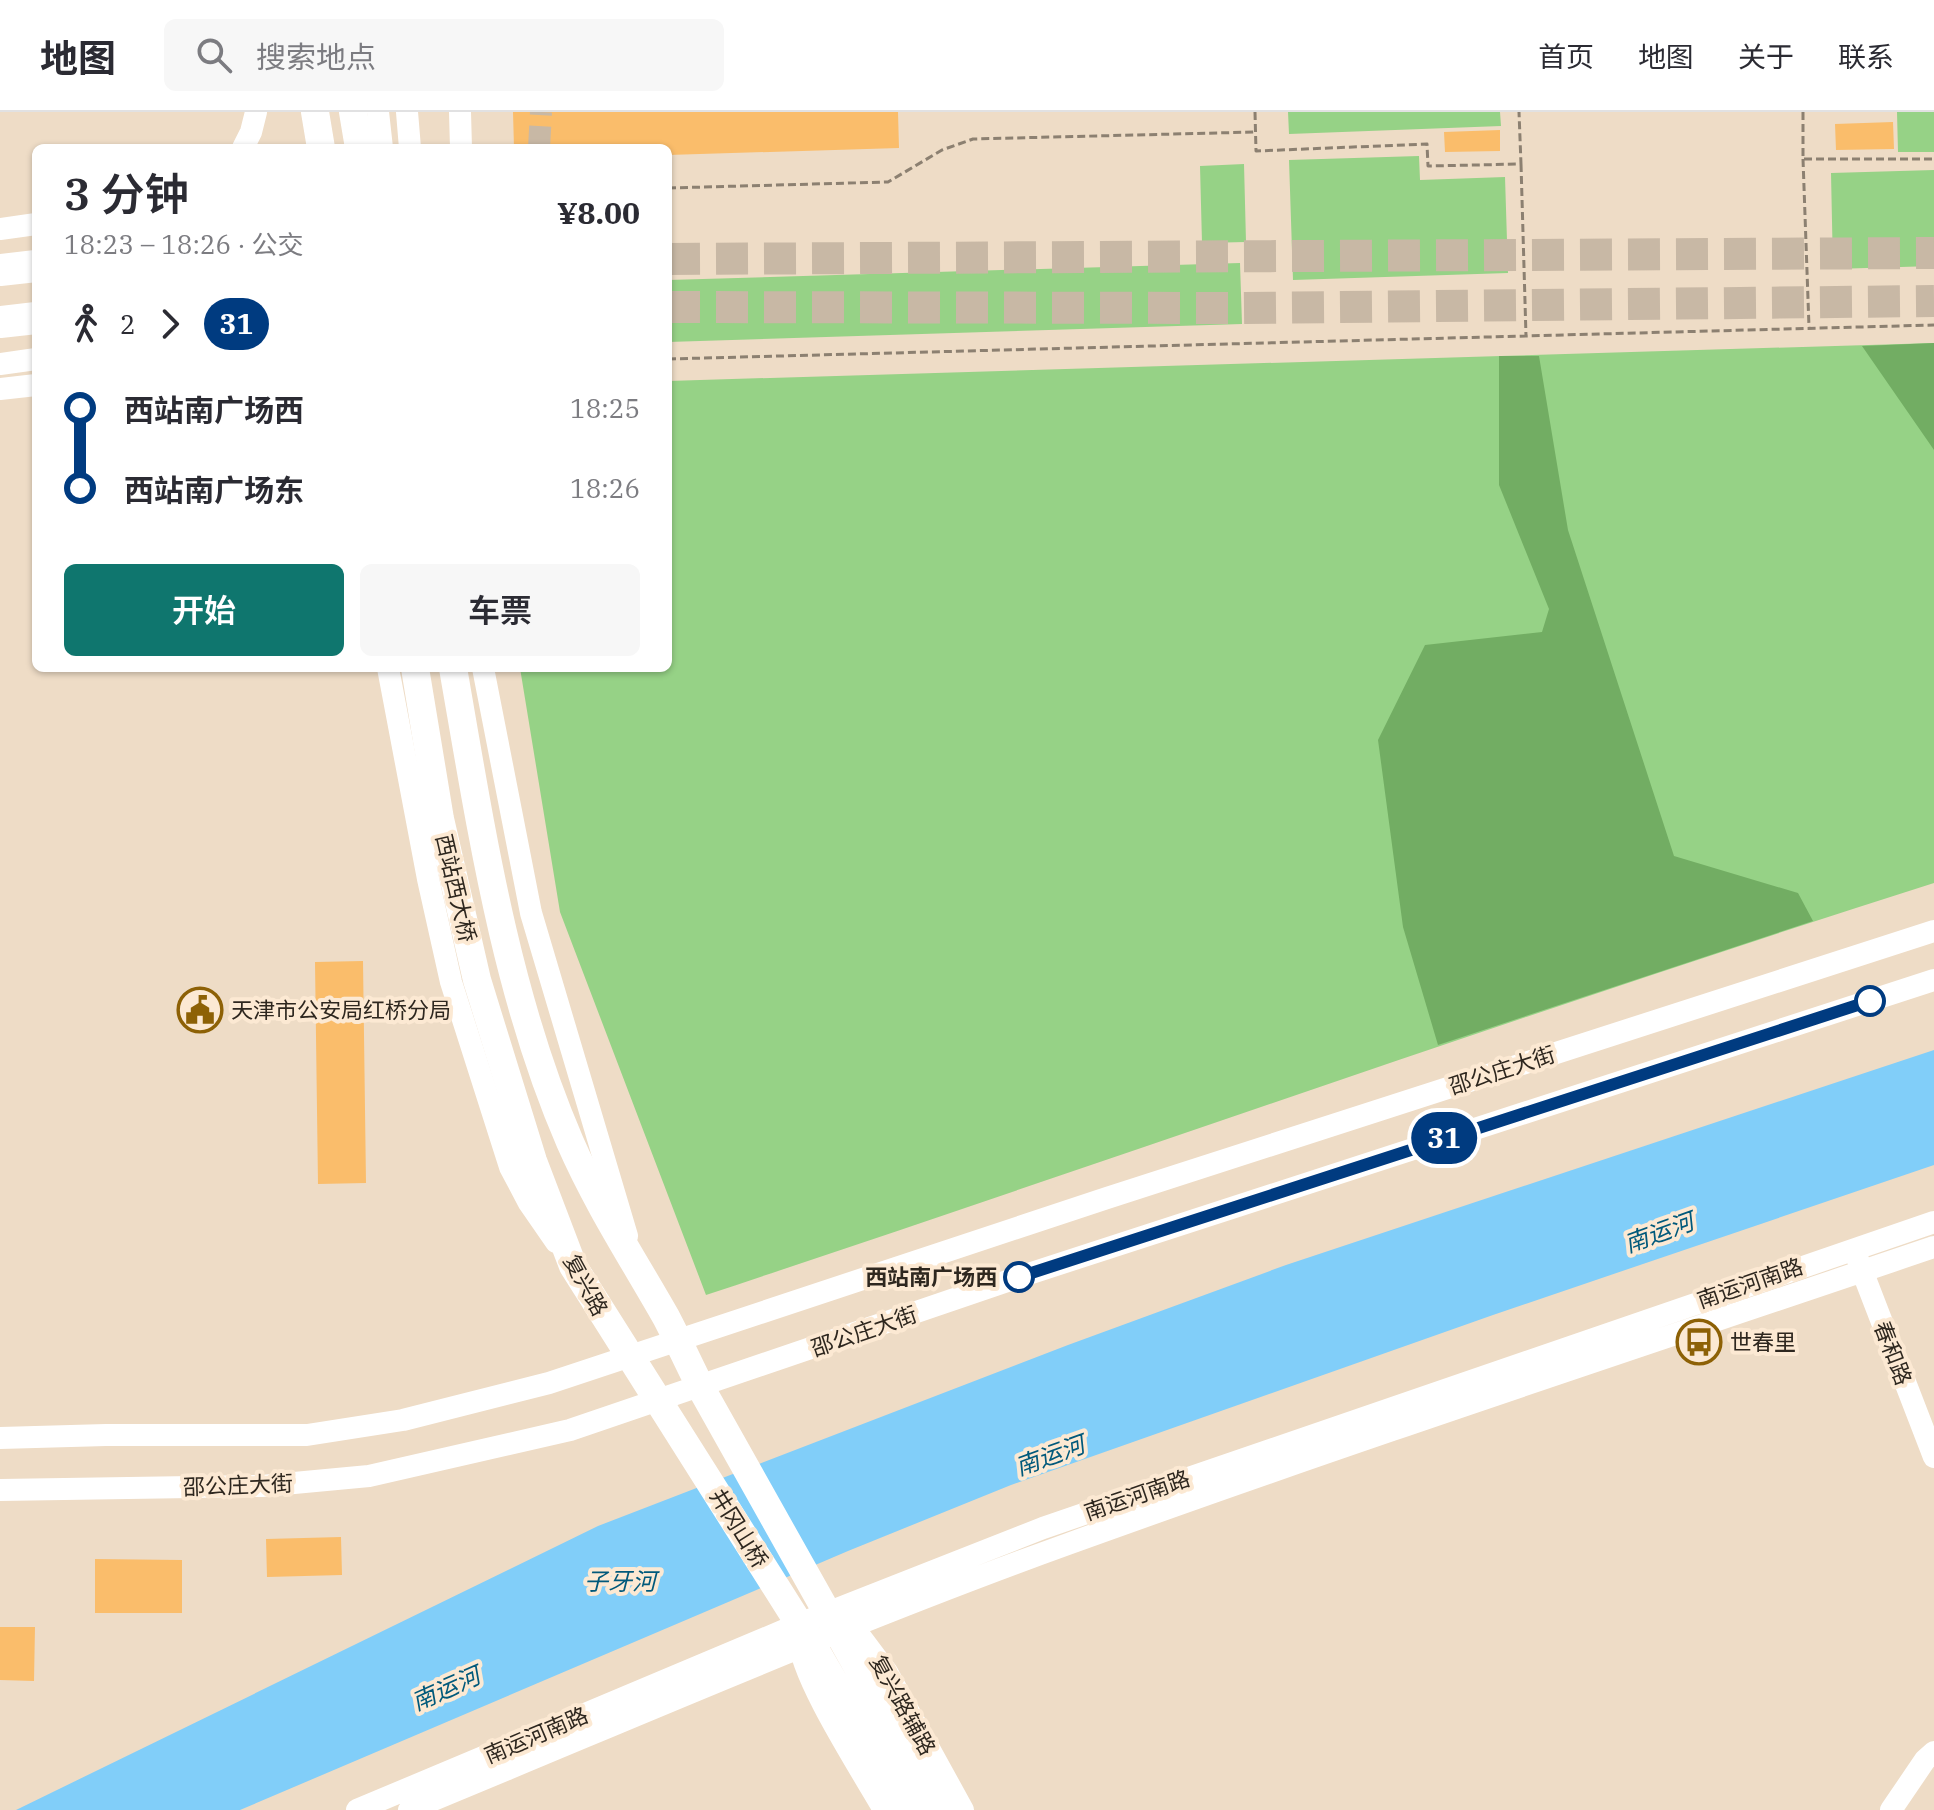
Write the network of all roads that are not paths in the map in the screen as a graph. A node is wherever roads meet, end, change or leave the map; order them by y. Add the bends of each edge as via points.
1 (256, 112) edge
2 (315, 112) edge
3 (353, 112) edge
4 (378, 112) edge
5 (407, 112) edge
6 (460, 112) edge
7 (245, 144) edge
8 (320, 144) edge
9 (358, 144) edge
10 (382, 144) edge
11 (410, 144) edge
12 (461, 144) edge
13 (32, 225) edge
14 (0, 229) edge
15 (32, 266) edge
16 (0, 270) edge
17 (32, 318) edge
18 (0, 322) edge
19 (32, 360) edge
20 (0, 364) edge
21 (32, 385) edge
22 (0, 389) edge
23 (389, 672) edge
24 (416, 672) edge
25 (454, 672) edge
26 (484, 672) edge
27 (1934, 931) edge
28 (1934, 980) edge
29 (513, 1103) joint
30 (1934, 1222) edge
31 (1934, 1247) edge
32 (1853, 1248) junction
33 (573, 1266) junction
34 (636, 1268) junction
35 (1862, 1272) junction
36 (678, 1340) junction
37 (627, 1356) junction
38 (701, 1388) junction
39 (659, 1400) junction
40 (0, 1438) edge
41 (690, 1451) joint
42 (1934, 1457) edge
43 (0, 1490) edge
44 (835, 1617) junction
45 (799, 1631) junction
46 (1934, 1752) edge
47 (357, 1810) edge
48 (409, 1810) edge
49 (884, 1810) edge
50 (908, 1810) edge
51 (938, 1810) edge
52 (963, 1810) edge
53 (1891, 1810) edge

1 - 7 street
2 - 8 main road
3 - 9 main road
4 - 10 street
5 - 11 street
6 - 12 street
13 - 14 street
15 - 16 highway
17 - 18 highway
19 - 20 street
21 - 22 street
23 - 33 street via 459,1009 510,1167
24 - 29 main road, 西站西大桥 via 440,819 477,980
25 - 34 main road, 西站西大桥 via 493,890 526,1022 600,1207
26 - 34 street via 531,913
27 - 36 street, 邵公庄大街
28 - 38 street, 邵公庄大街 via 1019,1277
29 - 33 main road, 复兴路
30 - 32 street, 南运河南路
31 - 35 street, 南运河南路
32 - 35 street, 春和路
32 - 44 street, 南运河南路 via 1043,1528
33 - 37 main road, 复兴路
34 - 36 main road
35 - 42 street, 春和路
35 - 44 street, 南运河南路 via 1096,1534
36 - 37 street, 邵公庄大街
36 - 38 main road
37 - 39 main road, 复兴路
37 - 40 street, 邵公庄大街 via 549,1383 403,1420 307,1435
38 - 39 street, 邵公庄大街
38 - 44 main road, 井冈山桥
39 - 41 main road, 复兴路
39 - 43 street, 邵公庄大街 via 570,1430 369,1476 262,1486
41 - 45 main road, 井冈山桥
44 - 45 street, 南运河南路
44 - 51 main road
44 - 52 street, 复兴路辅路 via 887,1672
45 - 47 street, 南运河南路
45 - 48 street, 南运河南路
45 - 49 street via 810,1677
45 - 50 main road
46 - 53 street

